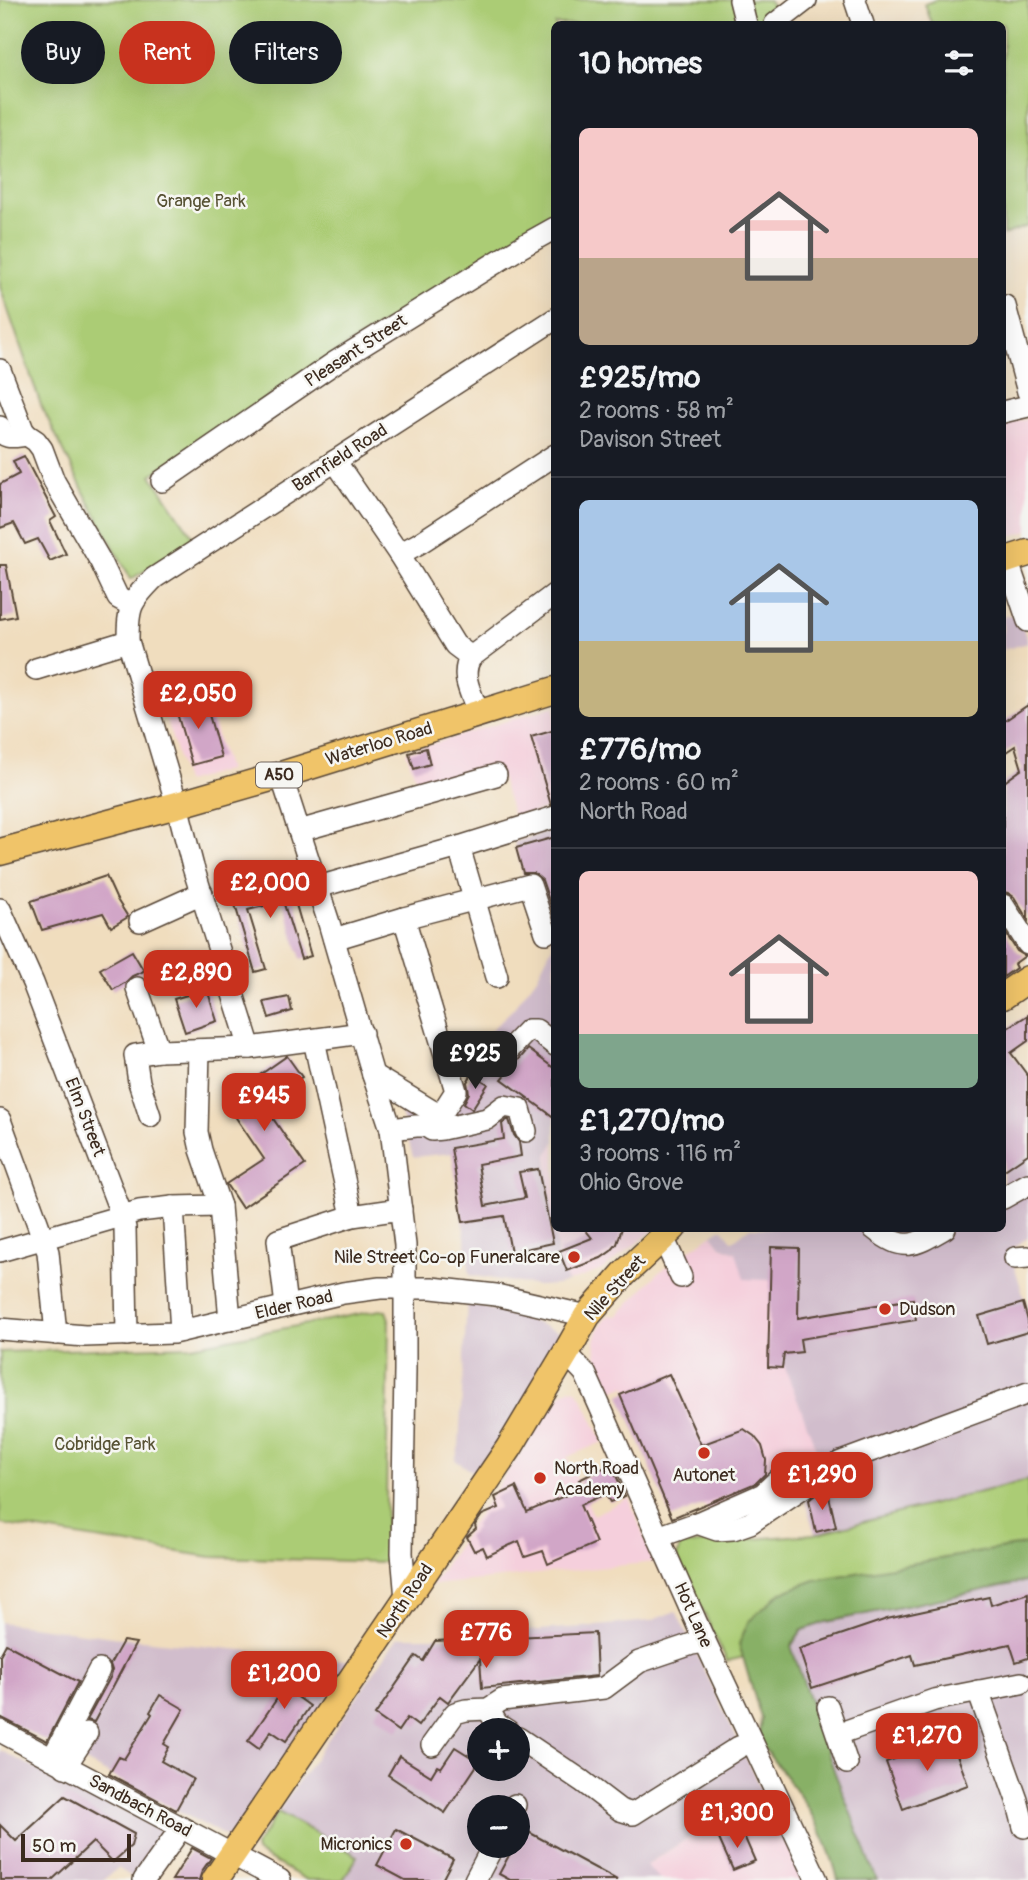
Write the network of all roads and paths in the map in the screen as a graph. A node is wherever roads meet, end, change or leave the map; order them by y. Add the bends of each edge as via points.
1 (740, 0) edge
2 (806, 0) edge
3 (855, 0) edge
4 (745, 21) edge
5 (779, 21) edge
6 (862, 21) edge
7 (551, 230) edge
8 (1006, 318) edge
9 (551, 322) edge
10 (0, 370) edge
11 (1028, 392) edge
12 (1028, 406) edge
13 (1006, 411) edge
14 (0, 427) edge
15 (27, 435) junction
16 (551, 458) edge
17 (335, 461) junction
18 (162, 481) dead end
19 (399, 554) junction
20 (1013, 558) edge
21 (551, 597) edge
22 (131, 605) junction
23 (1028, 621) edge
24 (128, 641) junction
25 (471, 657) junction
26 (36, 669) dead end
27 (551, 692) edge
28 (479, 714) junction
29 (281, 775) junction
30 (496, 775) dead end
31 (177, 805) junction
32 (551, 818) edge
33 (299, 831) junction
34 (459, 847) junction
35 (0, 852) edge
36 (318, 887) junction
37 (202, 892) junction
38 (475, 899) junction
39 (1006, 910) edge
40 (404, 918) junction
41 (3, 921) edge
42 (140, 921) dead end
43 (332, 932) junction
44 (546, 933) dead end
45 (1028, 944) edge
46 (497, 977) dead end
47 (1028, 979) edge
48 (137, 988) dead end
49 (1006, 994) edge
50 (353, 1035) junction
51 (314, 1040) junction
52 (551, 1042) edge
53 (250, 1048) junction
54 (199, 1050) junction
55 (159, 1051) junction
56 (499, 1060) dead end
57 (373, 1075) junction
58 (150, 1115) dead end
59 (0, 1120) edge
60 (391, 1129) junction
61 (526, 1131) dead end
62 (1028, 1184) edge
63 (1006, 1196) edge
64 (220, 1206) junction
65 (173, 1207) junction
66 (401, 1209) junction
67 (122, 1216) junction
68 (352, 1216) junction
69 (878, 1232) edge
70 (938, 1232) edge
71 (668, 1233) edge
72 (44, 1238) junction
73 (0, 1251) edge
74 (681, 1277) dead end
75 (406, 1287) junction
76 (286, 1306) junction
77 (587, 1316) junction
78 (230, 1320) junction
79 (0, 1329) edge
80 (171, 1333) junction
81 (71, 1335) junction
82 (127, 1335) junction
83 (566, 1353) junction
84 (1028, 1393) edge
85 (797, 1466) dead end
86 (696, 1523) junction
87 (658, 1537) junction
88 (406, 1599) junction
89 (705, 1642) junction
90 (99, 1670) dead end
91 (1021, 1683) dead end
92 (978, 1691) junction
93 (828, 1707) dead end
94 (488, 1709) junction
95 (494, 1718) edge
96 (0, 1731) edge
97 (87, 1733) dead end
98 (838, 1734) junction
99 (752, 1742) junction
100 (432, 1745) dead end
101 (530, 1746) edge
102 (58, 1763) junction
103 (847, 1763) dead end
104 (1022, 1798) edge
105 (1024, 1827) dead end
106 (181, 1828) junction
107 (232, 1855) junction
108 (487, 1858) edge
109 (144, 1880) edge
110 (215, 1880) edge
111 (280, 1880) edge
112 (475, 1880) edge
113 (817, 1880) edge

1 - 4 street
2 - 5 street
3 - 6 street
7 - 18 street, Pleasant Street via 334,363
8 - 11 street
9 - 17 street, Barnfield Road
10 - 15 street
12 - 13 street
14 - 15 street via 6,436
15 - 22 street via 42,449 54,481 118,598
16 - 19 street
17 - 19 street
17 - 22 street, Barnfield Road via 154,579
19 - 25 street via 455,645
20 - 23 street
21 - 25 street
22 - 24 street
24 - 26 street
24 - 31 street
25 - 28 street via 465,677
27 - 28 main road, Waterloo Road / A50
28 - 29 main road, Waterloo Road / A50
29 - 31 main road, Waterloo Road / A50
29 - 33 street
30 - 33 street
31 - 35 main road, Waterloo Road / A50
31 - 37 street
32 - 34 street
33 - 36 street
34 - 36 street
34 - 38 street
36 - 43 street
37 - 42 street
37 - 53 street
38 - 40 street
38 - 44 street via 530,885
38 - 46 street
39 - 45 street
40 - 43 street
40 - 57 street via 456,1091 440,1115
41 - 67 street, Elm Street via 33,983
43 - 50 street
47 - 49 main road
48 - 55 street
50 - 51 street
50 - 57 street
51 - 53 street
51 - 68 street
52 - 56 street via 528,1030
53 - 54 street
54 - 55 street
54 - 64 street via 197,1132
55 - 58 street via 135,1055
57 - 60 street
59 - 72 street
60 - 61 street via 442,1129 487,1119 503,1106 520,1109
60 - 66 street
62 - 63 street
64 - 65 street
64 - 78 street
65 - 67 street
65 - 80 street
66 - 68 street
66 - 75 street
67 - 72 street
67 - 82 street, Elm Street
68 - 76 street via 278,1240
69 - 70 street via 908,1245
71 - 74 street
71 - 77 main road, Nile Street
72 - 73 street
72 - 81 street
75 - 76 street, Elder Road via 342,1293
75 - 77 street, Elder Road via 496,1295
75 - 88 street via 402,1553
76 - 78 street, Elder Road
77 - 83 main road, Nile Street
78 - 80 street, Elder Road
79 - 81 street, Elder Road
80 - 82 street, Elder Road
81 - 82 street, Elder Road
83 - 87 street, Hot Lane via 585,1373
83 - 88 main road, North Road via 509,1448
84 - 86 street via 841,1462 750,1523 717,1530
85 - 86 street via 763,1494
86 - 87 street
87 - 89 street, Hot Lane
88 - 107 main road, North Road
89 - 94 street via 639,1662 604,1688 502,1700
89 - 99 street, Hot Lane
90 - 102 street
91 - 92 street
92 - 98 street via 934,1700
92 - 104 street
93 - 98 street
94 - 95 street
94 - 100 street via 455,1713
96 - 102 street, Sandbach Road
97 - 102 street
98 - 103 street
99 - 101 street via 633,1814 620,1810
99 - 113 street, Hot Lane
102 - 106 street, Sandbach Road
104 - 105 street
106 - 107 street, Sandbach Road
106 - 109 street
107 - 110 main road, North Road
107 - 111 street, Sandbach Road
108 - 112 street

